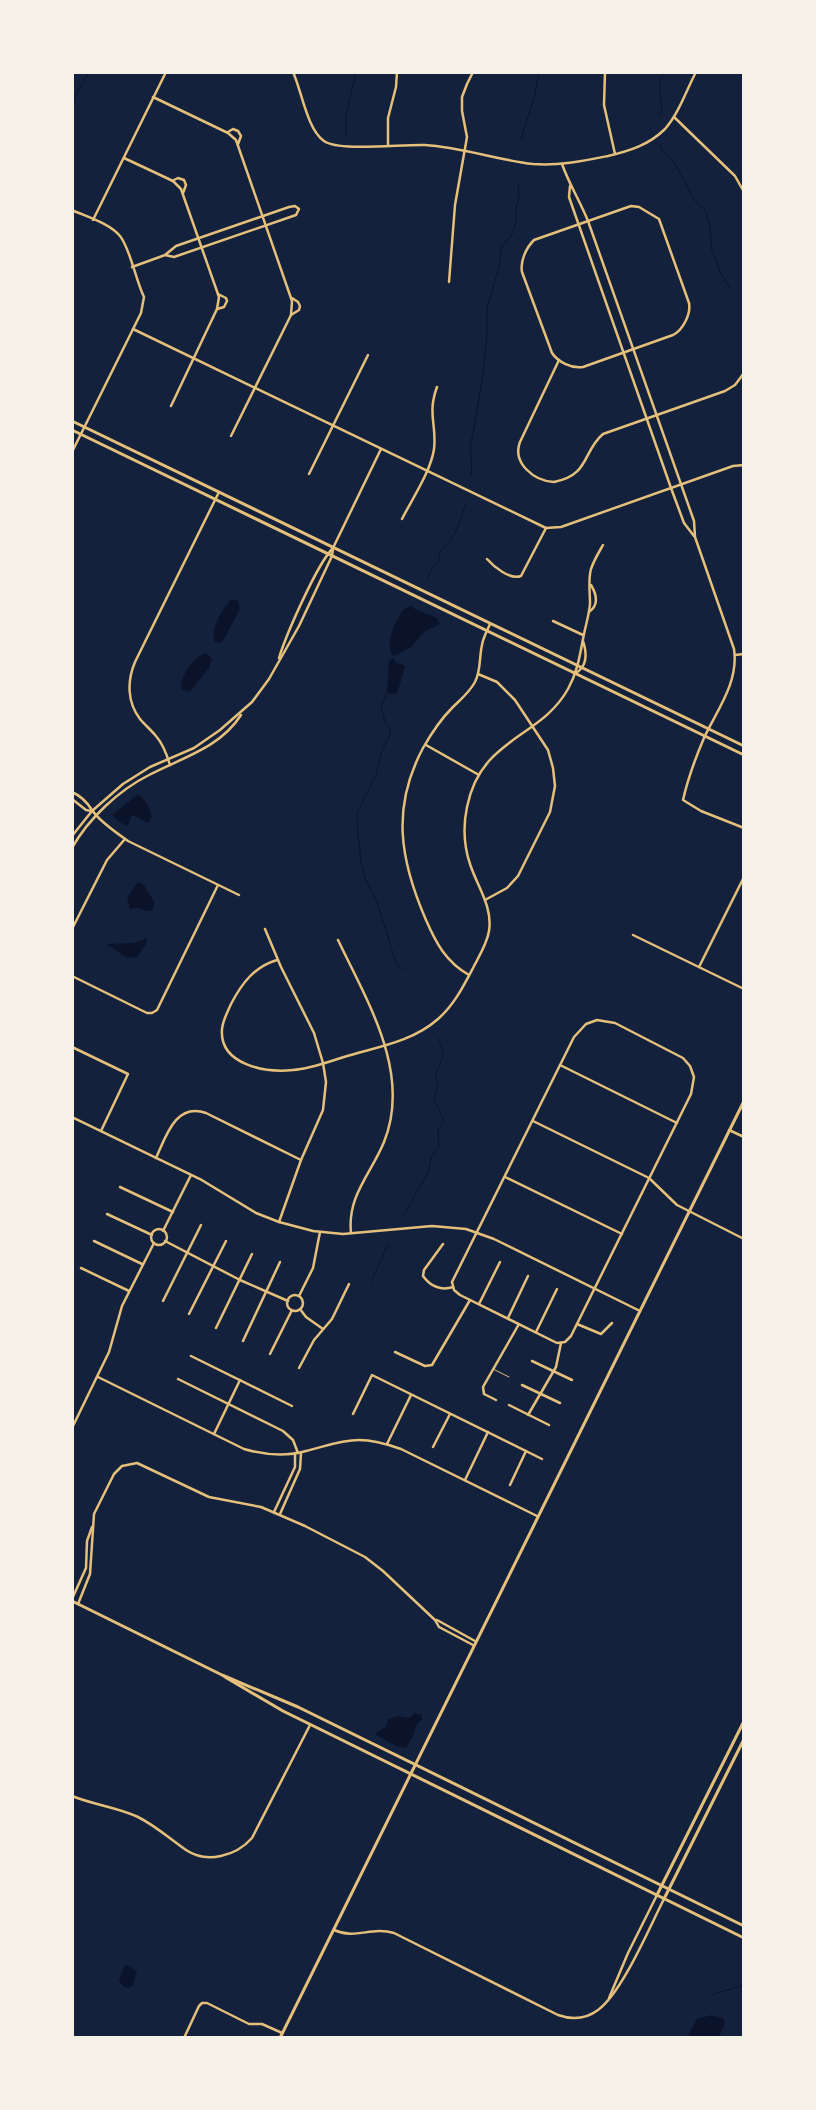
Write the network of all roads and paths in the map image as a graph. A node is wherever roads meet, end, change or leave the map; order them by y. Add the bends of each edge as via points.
1 (166, 72) edge
2 (294, 72) edge
3 (397, 72) edge
4 (474, 72) edge
5 (604, 72) edge
6 (696, 72) edge
7 (153, 97) junction
8 (674, 118) junction
9 (227, 132) junction
10 (238, 144) junction
11 (388, 145) junction
12 (464, 152) junction
13 (615, 154) junction
14 (124, 158) junction
15 (562, 164) junction
16 (172, 181) junction
17 (570, 186) junction
18 (744, 192) edge
19 (183, 193) junction
20 (72, 210) edge
21 (263, 216) junction
22 (93, 220) junction
23 (588, 221) junction
24 (578, 224) junction
25 (266, 225) junction
26 (199, 238) junction
27 (202, 248) junction
28 (165, 255) junction
29 (132, 268) junction
30 (449, 282) dead end
31 (218, 294) junction
32 (291, 298) junction
33 (217, 309) junction
34 (291, 315) junction
35 (133, 329) junction
36 (633, 350) junction
37 (624, 353) junction
38 (368, 355) dead end
39 (194, 357) junction
40 (559, 360) junction
41 (744, 372) edge
42 (255, 388) junction
43 (437, 388) dead end
44 (171, 406) dead end
45 (656, 414) junction
46 (646, 418) junction
47 (72, 421) edge
48 (333, 426) junction
49 (85, 427) junction
50 (72, 430) edge
51 (81, 434) junction
52 (232, 436) dead end
53 (381, 449) junction
54 (72, 452) edge
55 (744, 465) edge
56 (426, 471) junction
57 (309, 474) dead end
58 (681, 484) junction
59 (671, 488) junction
60 (219, 492) junction
61 (216, 500) junction
62 (402, 519) dead end
63 (546, 528) junction
64 (695, 537) junction
65 (603, 545) dead end
66 (333, 548) junction
67 (327, 554) junction
68 (332, 556) junction
69 (487, 559) dead end
70 (590, 583) junction
71 (589, 612) junction
72 (553, 621) dead end
73 (490, 624) junction
74 (487, 631) junction
75 (583, 635) junction
76 (583, 640) junction
77 (744, 654) edge
78 (735, 656) junction
79 (277, 664) junction
80 (577, 667) junction
81 (582, 669) junction
82 (576, 673) junction
83 (478, 674) junction
84 (242, 713) junction
85 (532, 725) junction
86 (709, 729) junction
87 (705, 736) junction
88 (425, 745) junction
89 (744, 746) edge
90 (744, 755) edge
91 (168, 759) junction
92 (170, 765) junction
93 (479, 775) junction
94 (72, 792) edge
95 (72, 799) edge
96 (92, 811) junction
97 (97, 815) junction
98 (744, 828) edge
99 (72, 836) edge
100 (124, 838) junction
101 (72, 848) edge
102 (744, 877) edge
103 (218, 886) junction
104 (239, 894) dead end
105 (485, 900) junction
106 (72, 929) edge
107 (265, 929) dead end
108 (633, 935) dead end
109 (338, 940) dead end
110 (277, 960) junction
111 (699, 968) junction
112 (469, 975) junction
113 (72, 976) edge
114 (744, 989) edge
115 (384, 1046) junction
116 (72, 1047) edge
117 (323, 1063) junction
118 (560, 1065) junction
119 (744, 1101) edge
120 (72, 1117) edge
121 (533, 1121) junction
122 (677, 1123) junction
123 (729, 1130) junction
124 (102, 1131) junction
125 (744, 1137) edge
126 (156, 1158) junction
127 (301, 1160) junction
128 (191, 1175) junction
129 (505, 1177) junction
130 (649, 1178) junction
131 (120, 1187) dead end
132 (173, 1212) junction
133 (688, 1212) junction
134 (107, 1214) dead end
135 (279, 1222) junction
136 (202, 1225) dead end
137 (163, 1231) junction
138 (320, 1232) junction
139 (477, 1232) junction
140 (351, 1234) junction
141 (622, 1234) junction
142 (152, 1235) junction
143 (744, 1239) edge
144 (94, 1241) dead end
145 (165, 1241) junction
146 (226, 1241) dead end
147 (154, 1243) junction
148 (442, 1244) dead end
149 (186, 1253) junction
150 (252, 1254) dead end
151 (280, 1262) dead end
152 (500, 1262) dead end
153 (142, 1264) junction
154 (213, 1267) junction
155 (81, 1268) dead end
156 (528, 1276) dead end
157 (240, 1280) junction
158 (349, 1284) dead end
159 (453, 1287) junction
160 (594, 1288) junction
161 (557, 1289) dead end
162 (129, 1291) junction
163 (267, 1292) junction
164 (299, 1296) junction
165 (288, 1300) junction
166 (470, 1300) junction
167 (162, 1301) dead end
168 (479, 1304) junction
169 (300, 1309) junction
170 (292, 1310) junction
171 (638, 1310) junction
172 (189, 1314) dead end
173 (508, 1318) junction
174 (612, 1323) dead end
175 (519, 1324) junction
176 (577, 1324) junction
177 (216, 1328) dead end
178 (323, 1329) junction
179 (536, 1332) junction
180 (243, 1341) dead end
181 (561, 1343) junction
182 (395, 1352) dead end
183 (270, 1354) dead end
184 (191, 1356) dead end
185 (532, 1362) dead end
186 (299, 1368) dead end
187 (492, 1368) junction
188 (554, 1371) junction
189 (98, 1377) junction
190 (509, 1377) dead end
191 (178, 1379) dead end
192 (240, 1380) junction
193 (572, 1380) dead end
194 (522, 1385) dead end
195 (540, 1393) junction
196 (411, 1395) junction
197 (496, 1400) dead end
198 (560, 1403) dead end
199 (228, 1404) junction
200 (509, 1405) dead end
201 (292, 1406) dead end
202 (353, 1414) dead end
203 (450, 1414) junction
204 (528, 1415) junction
205 (548, 1426) dead end
206 (72, 1428) edge
207 (488, 1432) junction
208 (214, 1434) junction
209 (387, 1444) junction
210 (433, 1447) dead end
211 (526, 1451) junction
212 (298, 1453) junction
213 (542, 1459) dead end
214 (465, 1480) junction
215 (510, 1485) dead end
216 (274, 1512) junction
217 (280, 1514) junction
218 (537, 1516) junction
219 (92, 1526) junction
220 (72, 1600) edge
221 (78, 1604) junction
222 (435, 1620) junction
223 (475, 1641) junction
224 (473, 1645) junction
225 (222, 1675) junction
226 (744, 1721) edge
227 (310, 1725) junction
228 (744, 1739) edge
229 (414, 1764) junction
230 (410, 1774) junction
231 (711, 1787) junction
232 (718, 1791) junction
233 (72, 1796) edge
234 (662, 1886) junction
235 (669, 1889) junction
236 (657, 1895) junction
237 (664, 1899) junction
238 (744, 1926) edge
239 (332, 1930) junction
240 (744, 1938) edge
241 (608, 2000) junction
242 (281, 2035) edge
243 (184, 2038) edge

1 - 7 street
2 - 11 street via 312,125 322,139 338,146
3 - 11 street via 388,118
4 - 12 street via 462,97 467,137
5 - 13 street via 604,105
6 - 8 street
7 - 9 street
7 - 14 street
8 - 13 street via 650,141 633,150
8 - 18 street via 734,174
9 - 10 street
9 - 10 street via 238,130 241,136
10 - 21 street
11 - 12 street via 430,146
12 - 15 street via 533,164
12 - 30 street
13 - 15 street
14 - 16 street
14 - 22 street
15 - 17 street
16 - 19 street
16 - 19 street via 184,180
17 - 23 street via 578,195
17 - 24 street via 569,198
19 - 26 street
20 - 22 street
21 - 25 street
21 - 25 street via 293,206 299,209 296,215
21 - 26 street
22 - 29 street via 120,235
23 - 24 street
23 - 36 street
23 - 36 street via 631,206 653,214 660,222 689,311 677,333
24 - 37 street
24 - 40 street via 534,240 522,264 522,272 552,354
25 - 27 street
25 - 32 street
26 - 27 street
26 - 28 street via 172,248
27 - 28 street via 174,257
27 - 31 street
28 - 29 street
29 - 35 street via 144,297 143,308
31 - 33 street
31 - 33 street via 227,301 224,307
32 - 34 street
32 - 34 street via 300,306
33 - 39 street
34 - 42 street
35 - 39 street
35 - 49 street
36 - 37 street
36 - 45 street
37 - 40 street via 580,368
37 - 46 street
38 - 48 street
39 - 42 street
39 - 44 street
40 - 46 street via 519,446 519,458 528,472 550,482 572,475 583,466 603,434
41 - 45 street via 730,388
42 - 48 street
42 - 52 street
43 - 56 street via 432,410 434,450
45 - 46 street
45 - 58 street
46 - 59 street
47 - 49 street
48 - 53 street
48 - 57 street
49 - 51 street
49 - 60 street
50 - 51 street
51 - 54 street
51 - 61 street
53 - 56 street
53 - 66 street
55 - 58 street
56 - 62 street
56 - 63 street
58 - 59 street
58 - 64 street via 694,521
59 - 63 street via 561,527
59 - 64 street via 684,523
60 - 61 street
60 - 66 street
61 - 67 street
61 - 91 street via 130,676 129,691 136,712 157,736
63 - 69 street via 521,576 513,577 492,566
64 - 78 street
65 - 70 street via 591,570
66 - 67 street
66 - 68 street
66 - 73 street
67 - 68 street
67 - 79 street via 283,644
68 - 74 street
68 - 79 street
70 - 71 street
70 - 71 street via 596,596 594,608
71 - 75 street
72 - 75 street
73 - 74 street
73 - 80 street
74 - 82 street
74 - 83 street
75 - 76 street
76 - 80 street
76 - 81 street via 585,658
77 - 78 street
78 - 86 street via 732,681
79 - 84 street via 261,691
80 - 81 street
80 - 82 street
81 - 82 street
81 - 86 street
82 - 85 street via 557,705
82 - 87 street
83 - 85 street via 505,689
83 - 88 street via 470,690 440,722
84 - 91 street via 194,748
84 - 92 street via 211,744
85 - 93 street via 502,746
85 - 105 street via 551,759 555,777 553,803 518,876 507,888
86 - 87 street
86 - 89 street
87 - 90 street
87 - 98 street via 683,800
88 - 93 street
88 - 112 street via 405,799 402,834 406,866 439,947 450,962
91 - 92 street
91 - 96 street via 133,776
92 - 97 street via 139,780
93 - 105 street via 469,799 464,830 469,863
94 - 96 street via 90,805
95 - 96 street
96 - 97 street
96 - 99 street
97 - 100 street
97 - 101 street
100 - 103 street
100 - 106 street via 107,860
102 - 111 street
103 - 104 street
103 - 113 street via 157,1010 152,1014
105 - 112 street via 489,930
107 - 110 street
108 - 111 street
109 - 115 street via 368,1000
110 - 117 street via 309,1022
110 - 117 street via 256,970 237,993 223,1022 225,1046 242,1063 262,1069 283,1071
111 - 114 street
112 - 115 street via 452,1005 438,1019 420,1032
115 - 117 street
115 - 140 street via 392,1085 391,1119 375,1161 354,1200
116 - 124 street via 128,1074
117 - 127 street via 325,1100
118 - 121 street
118 - 122 street
118 - 122 street via 581,1028 597,1020 615,1023 676,1054 690,1066 694,1083
119 - 123 street
120 - 124 street
121 - 129 street
121 - 130 street
122 - 130 street
123 - 125 street
123 - 133 street
124 - 126 street
126 - 127 street via 177,1118 197,1111
126 - 128 street
127 - 135 street
128 - 132 street
128 - 135 street via 256,1213
129 - 139 street
129 - 141 street
130 - 133 street via 671,1202
130 - 141 street
131 - 132 street
132 - 137 street
133 - 143 street
133 - 171 street
134 - 142 street
135 - 138 street
136 - 149 street
137 - 142 street via 157,1230
137 - 145 street
138 - 140 street
138 - 164 street via 313,1268
139 - 140 street via 432,1226
139 - 159 street via 453,1278
139 - 160 street
141 - 160 street
142 - 147 street
144 - 153 street
145 - 147 street via 160,1245
145 - 149 street
146 - 154 street
147 - 153 street
148 - 159 street via 423,1276 436,1287
149 - 154 street
149 - 167 street
150 - 157 street
151 - 163 street
152 - 168 street
153 - 162 street
154 - 157 street
154 - 172 street
155 - 162 street
156 - 173 street
157 - 163 street
157 - 177 street
158 - 178 street via 332,1319
159 - 166 street
160 - 171 street
160 - 176 street
161 - 179 street
162 - 189 street
163 - 165 street
163 - 180 street
164 - 165 street via 294,1295
164 - 169 street via 303,1302
165 - 170 street via 288,1307
166 - 168 street
166 - 182 street via 432,1365 425,1366
168 - 173 street
169 - 170 street
169 - 178 street
170 - 183 street
171 - 218 street
173 - 175 street
174 - 176 street via 601,1334
175 - 179 street
175 - 187 street
176 - 181 street via 568,1341
178 - 186 street
179 - 181 street
181 - 188 street
184 - 192 street
185 - 188 street
187 - 190 lane
187 - 197 street via 482,1389 484,1394
188 - 193 street
188 - 195 street
189 - 206 street
189 - 208 street
191 - 199 street
192 - 199 street
192 - 201 street
194 - 195 street
195 - 198 street
195 - 204 street
196 - 202 street via 372,1375
196 - 203 street
196 - 209 street
199 - 208 street
199 - 212 street via 290,1435
200 - 204 street
203 - 207 street
203 - 210 street
204 - 205 street
207 - 211 street
207 - 214 street
208 - 212 street via 254,1452 275,1455
209 - 212 street via 359,1440
209 - 214 street
211 - 213 street
211 - 215 street
212 - 216 street via 296,1467
212 - 217 street via 300,1469
214 - 218 street
216 - 217 street
216 - 219 street via 210,1497 146,1467 129,1463 114,1474 94,1514
217 - 222 street via 365,1558
218 - 223 street
219 - 220 street via 87,1541 86,1568
219 - 221 street via 90,1574
220 - 221 street
221 - 225 street
222 - 223 street
222 - 224 street via 439,1627
223 - 224 street
224 - 229 street
225 - 227 street via 282,1712
225 - 229 street via 279,1698
226 - 231 street
227 - 230 street
227 - 233 street via 252,1838 228,1855 214,1857 192,1853 138,1817
228 - 232 street
229 - 230 street
229 - 234 street
230 - 236 street
230 - 239 street
231 - 232 street
231 - 234 street
232 - 235 street
234 - 235 street
234 - 236 street
235 - 237 street
235 - 238 street
236 - 237 street
236 - 241 street
237 - 240 street
237 - 241 street via 635,1957
239 - 241 street via 348,1935 371,1931 394,1933 564,2017 587,2016
239 - 242 street
242 - 243 street via 262,2024 249,2024 208,2003 199,2006

